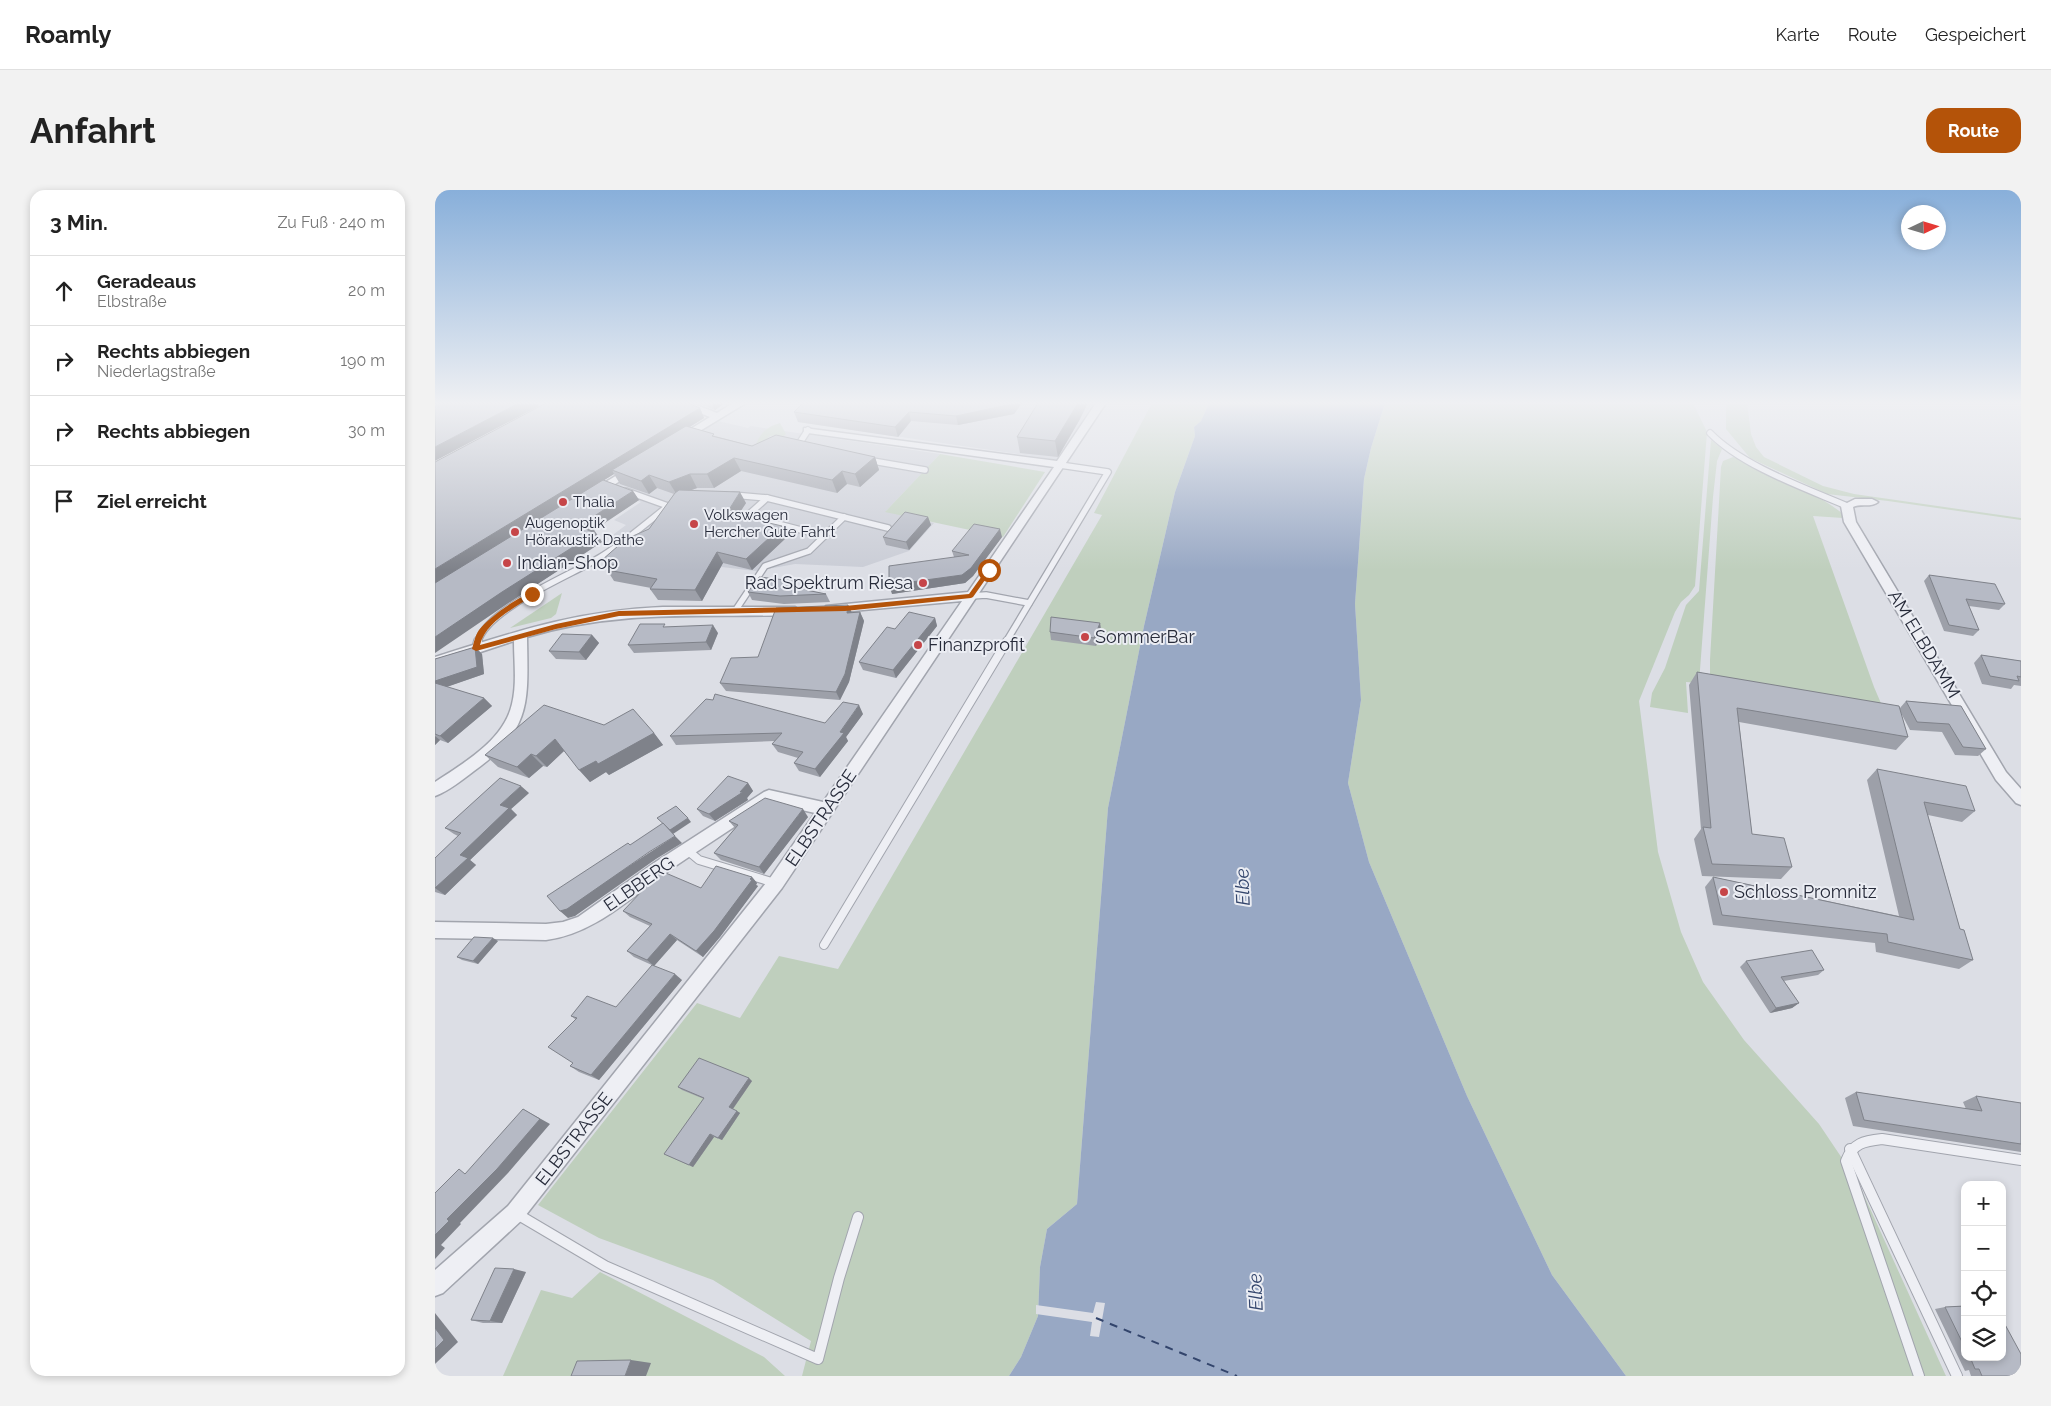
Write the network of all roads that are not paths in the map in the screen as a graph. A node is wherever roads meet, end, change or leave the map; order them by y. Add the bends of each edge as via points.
1 (861, 458) edge
2 (1013, 458) edge
3 (1065, 458) edge
4 (1745, 458) edge
5 (639, 465) edge
6 (1061, 465) junction
7 (925, 470) dead end
8 (607, 484) junction
9 (727, 494) edge
10 (767, 498) junction
11 (583, 500) edge
12 (677, 502) edge
13 (1872, 502) dead end
14 (668, 506) junction
15 (1847, 506) junction
16 (843, 517) junction
17 (888, 528) edge
18 (823, 536) junction
19 (971, 596) junction
20 (1029, 603) junction
21 (735, 611) junction
22 (520, 636) junction
23 (476, 649) junction
24 (435, 662) edge
25 (435, 790) edge
26 (2021, 799) edge
27 (827, 810) junction
28 (687, 850) junction
29 (776, 883) junction
30 (435, 930) edge
31 (824, 946) dead end
32 (1850, 1149) junction
33 (2021, 1160) edge
34 (515, 1213) junction
35 (858, 1217) dead end
36 (435, 1286) edge
37 (1919, 1376) edge
38 (1957, 1376) edge

1 - 7 lane
2 - 6 street
3 - 6 street, ELBSTRASSE
4 - 15 lane
5 - 8 street
6 - 19 street, ELBSTRASSE
6 - 20 lane via 1108,472
8 - 11 street
8 - 14 lane
9 - 10 lane
10 - 16 lane
10 - 18 lane via 747,516
12 - 14 lane
13 - 15 street via 1855,502
14 - 23 lane via 600,558 548,584 496,618 483,629
15 - 26 street, AM ELBDAMM via 1851,522 2001,776
16 - 17 lane
16 - 18 lane
18 - 21 lane via 809,551 765,566
19 - 20 lane
19 - 21 street via 813,610
19 - 27 street, ELBSTRASSE
20 - 31 lane
21 - 22 street via 619,614
22 - 23 street
22 - 25 street via 519,703 511,724 483,756
23 - 24 street
27 - 28 street, ELBBERG via 769,796
27 - 29 street, ELBSTRASSE
28 - 29 lane via 699,860
28 - 30 street, ELBBERG via 584,922 565,930
29 - 34 street, ELBSTRASSE
32 - 33 lane via 1864,1141 1882,1139
32 - 37 lane via 1846,1161
32 - 38 lane
34 - 35 lane via 605,1266 818,1359
34 - 36 street, ELBSTRASSE

